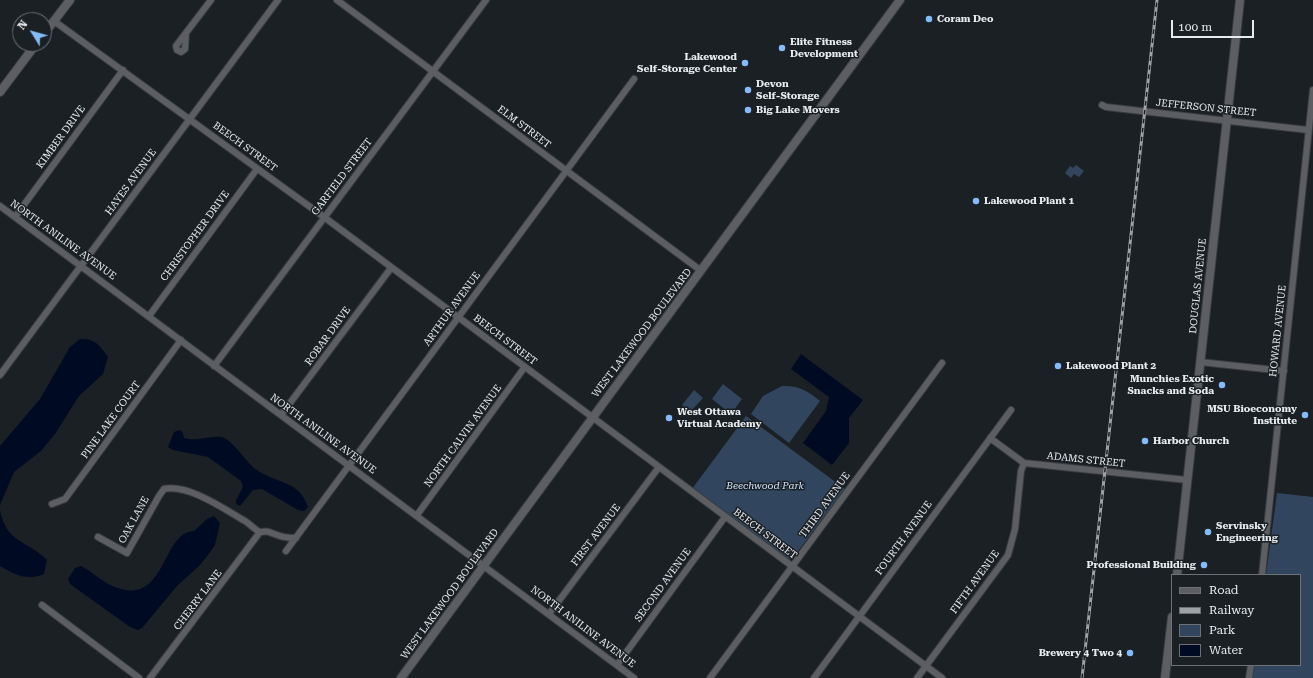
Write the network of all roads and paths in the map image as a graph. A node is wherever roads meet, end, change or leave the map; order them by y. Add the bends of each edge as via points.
1 (70, 0) edge
2 (211, 0) edge
3 (278, 0) edge
4 (337, 0) edge
5 (486, 0) edge
6 (900, 0) edge
7 (1240, 0) edge
8 (54, 21) junction
9 (52, 24) edge
10 (186, 33) dead end
11 (30, 52) edge
12 (123, 70) junction
13 (433, 72) junction
14 (634, 79) dead end
15 (1313, 90) edge
16 (0, 92) edge
17 (1102, 105) dead end
18 (190, 119) junction
19 (1226, 121) junction
20 (1308, 130) junction
21 (257, 169) junction
22 (566, 171) junction
23 (0, 206) edge
24 (15, 217) junction
25 (324, 217) junction
26 (81, 265) junction
27 (391, 268) junction
28 (700, 270) junction
29 (149, 316) junction
30 (458, 318) junction
31 (181, 340) junction
32 (1200, 362) junction
33 (942, 363) dead end
34 (214, 366) junction
35 (524, 368) junction
36 (1284, 371) junction
37 (0, 375) edge
38 (1011, 410) dead end
39 (281, 415) junction
40 (592, 417) junction
41 (990, 438) junction
42 (1024, 463) junction
43 (349, 465) junction
44 (659, 467) junction
45 (1187, 480) junction
46 (52, 504) dead end
47 (417, 515) junction
48 (725, 517) junction
49 (260, 532) junction
50 (98, 537) dead end
51 (296, 538) junction
52 (286, 551) dead end
53 (484, 566) junction
54 (792, 567) junction
55 (1177, 574) edge
56 (1262, 574) edge
57 (42, 606) dead end
58 (549, 614) junction
59 (860, 615) junction
60 (1171, 626) edge
61 (617, 665) junction
62 (926, 666) junction
63 (1251, 666) edge
64 (139, 678) edge
65 (150, 678) edge
66 (401, 678) edge
67 (634, 678) edge
68 (710, 678) edge
69 (814, 678) edge
70 (917, 678) edge
71 (942, 678) edge
72 (1165, 678) edge
73 (1250, 678) edge

1 - 8 street
2 - 10 street
3 - 18 street, HAYES AVENUE
4 - 13 street, ELM STREET
5 - 13 street, GARFIELD STREET
6 - 28 street, WEST LAKEWOOD BOULEVARD
7 - 19 street, DOUGLAS AVENUE
8 - 9 street
8 - 12 street, BEECH STREET
11 - 16 street
12 - 18 street, BEECH STREET
12 - 24 street, KIMBER DRIVE
13 - 22 street, ELM STREET
13 - 25 street, GARFIELD STREET
14 - 22 street, ARTHUR AVENUE
15 - 20 street, HOWARD AVENUE
17 - 19 street, JEFFERSON STREET
18 - 21 street, BEECH STREET
18 - 26 street, HAYES AVENUE
19 - 20 street, JEFFERSON STREET
19 - 32 street, DOUGLAS AVENUE
20 - 36 street, HOWARD AVENUE
21 - 25 street, BEECH STREET
21 - 29 street, CHRISTOPHER DRIVE
22 - 28 street, ELM STREET
22 - 30 street, ARTHUR AVENUE
23 - 24 street, NORTH ANILINE AVENUE
24 - 26 street, NORTH ANILINE AVENUE
25 - 27 street, BEECH STREET
25 - 34 street, GARFIELD STREET
26 - 29 street, NORTH ANILINE AVENUE
26 - 37 street, HAYES AVENUE
27 - 30 street, BEECH STREET
27 - 39 street, ROBAR DRIVE
28 - 40 street, WEST LAKEWOOD BOULEVARD
29 - 31 street, NORTH ANILINE AVENUE
30 - 35 street, BEECH STREET
30 - 43 street, ARTHUR AVENUE
31 - 34 street, NORTH ANILINE AVENUE
31 - 46 street, PINE LAKE COURT via 65,500
32 - 36 street
32 - 45 street, DOUGLAS AVENUE
33 - 54 street, THIRD AVENUE
34 - 39 street, NORTH ANILINE AVENUE
35 - 40 street, BEECH STREET
35 - 47 street, NORTH CALVIN AVENUE
36 - 56 street, HOWARD AVENUE
38 - 41 street, FOURTH AVENUE
39 - 43 street, NORTH ANILINE AVENUE
40 - 44 street, BEECH STREET
40 - 53 street, WEST LAKEWOOD BOULEVARD
41 - 42 street
41 - 59 street, FOURTH AVENUE
42 - 45 street, ADAMS STREET
42 - 62 street, FIFTH AVENUE via 1015,529 1008,555
43 - 47 street, NORTH ANILINE AVENUE
43 - 51 street, ARTHUR AVENUE
44 - 48 street, BEECH STREET
44 - 58 street, FIRST AVENUE
45 - 55 street, DOUGLAS AVENUE
47 - 53 street, NORTH ANILINE AVENUE
48 - 54 street, BEECH STREET
48 - 61 street, SECOND AVENUE
49 - 50 street, OAK LANE via 184,489 172,488 164,489 127,553
49 - 51 street
49 - 65 street, CHERRY LANE
51 - 52 street, ARTHUR AVENUE
53 - 58 street, NORTH ANILINE AVENUE
53 - 66 street, WEST LAKEWOOD BOULEVARD
54 - 59 street, BEECH STREET
54 - 68 street, THIRD AVENUE
57 - 64 street
58 - 61 street, NORTH ANILINE AVENUE
59 - 62 street, BEECH STREET
59 - 69 street, FOURTH AVENUE
60 - 72 street
61 - 67 street, NORTH ANILINE AVENUE
62 - 70 street, FIFTH AVENUE
62 - 71 street, BEECH STREET
63 - 73 street

